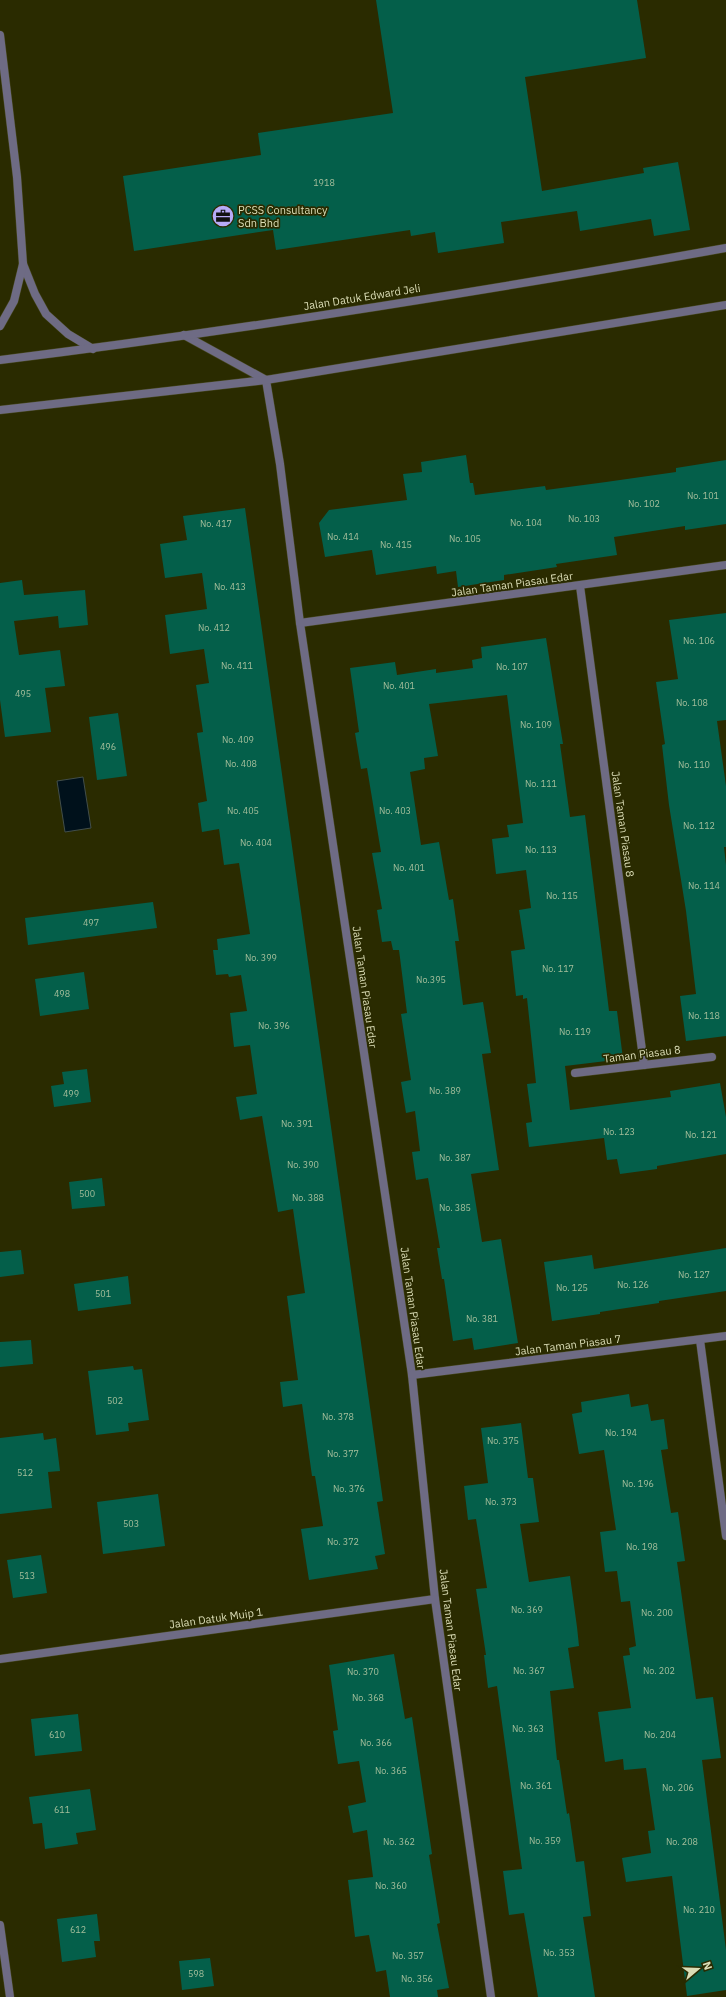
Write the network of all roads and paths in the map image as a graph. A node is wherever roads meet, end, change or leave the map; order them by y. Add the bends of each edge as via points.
1 (0, 35) edge
2 (726, 248) edge
3 (23, 264) junction
4 (726, 305) edge
5 (0, 326) edge
6 (184, 335) junction
7 (93, 349) junction
8 (0, 360) edge
9 (266, 380) junction
10 (0, 410) edge
11 (726, 565) edge
12 (580, 586) junction
13 (300, 624) junction
14 (712, 1057) dead end
15 (644, 1065) junction
16 (575, 1073) dead end
17 (726, 1336) edge
18 (700, 1340) junction
19 (412, 1375) junction
20 (726, 1536) edge
21 (435, 1599) junction
22 (0, 1659) edge
23 (0, 1925) edge
24 (10, 1997) edge
25 (491, 1997) edge

1 - 3 street via 17,177
2 - 6 street, Jalan Datuk Edward Jeli via 581,274
3 - 5 street via 14,301
3 - 7 street via 46,314 68,334
4 - 9 street
6 - 7 street, Jalan Datuk Edward Jeli
6 - 9 street
7 - 8 street, Jalan Datuk Edward Jeli
9 - 10 street
9 - 13 street, Jalan Taman Piasau Edar via 280,464
11 - 12 street, Jalan Taman Piasau Edar
12 - 13 street, Jalan Taman Piasau Edar
12 - 15 street, Jalan Taman Piasau 8
13 - 19 street, Jalan Taman Piasau Edar
14 - 15 street, Taman Piasau 8
15 - 16 street, Taman Piasau 8
17 - 18 street, Jalan Taman Piasau 7
18 - 19 street, Jalan Taman Piasau 7
18 - 20 street
19 - 21 street, Jalan Taman Piasau Edar
21 - 22 street, Jalan Datuk Muip 1
21 - 25 street, Jalan Taman Piasau Edar
23 - 24 street

